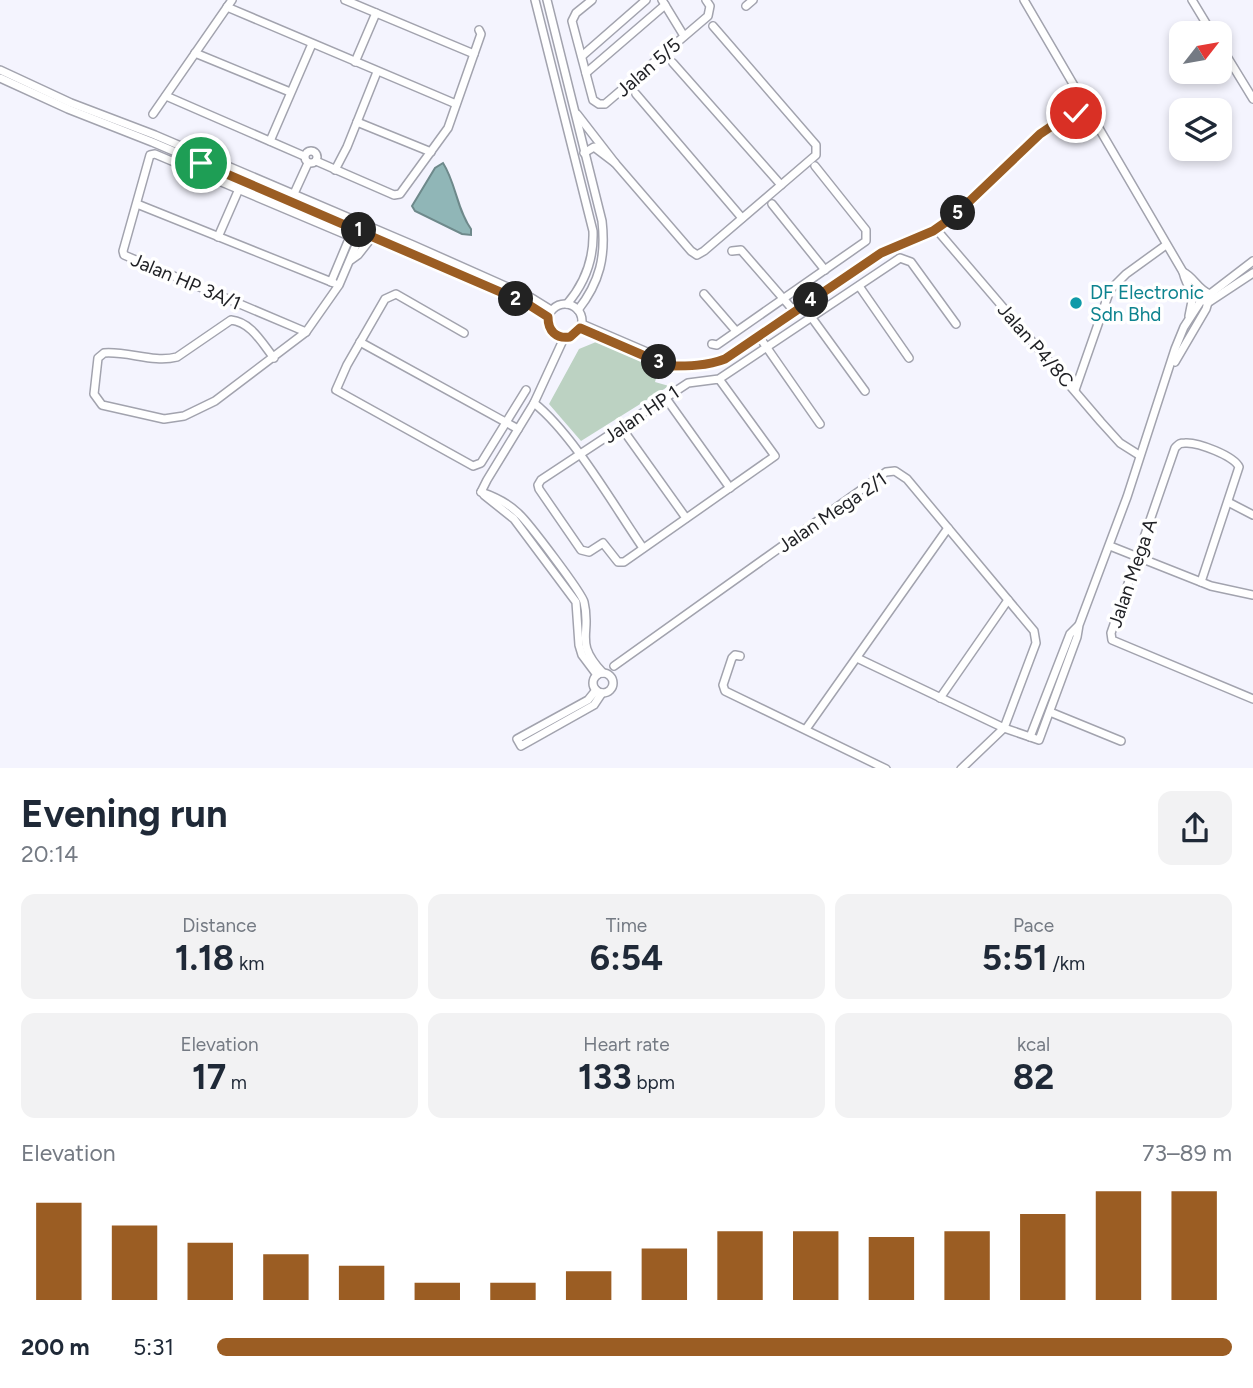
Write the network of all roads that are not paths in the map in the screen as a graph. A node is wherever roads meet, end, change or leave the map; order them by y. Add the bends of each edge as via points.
1 (345, 0) edge
2 (535, 0) edge
3 (547, 0) edge
4 (592, 0) edge
5 (646, 0) edge
6 (706, 0) edge
7 (753, 0) edge
8 (1024, 0) edge
9 (1192, 0) edge
10 (663, 2) edge
11 (229, 4) edge
12 (746, 6) dead end
13 (376, 13) junction
14 (1205, 21) edge
15 (713, 26) dead end
16 (479, 30) dead end
17 (684, 36) junction
18 (312, 44) junction
19 (195, 53) junction
20 (474, 54) junction
21 (582, 57) junction
22 (355, 62) junction
23 (673, 63) dead end
24 (1232, 65) edge
25 (0, 70) edge
26 (377, 72) junction
27 (586, 74) junction
28 (0, 79) edge
29 (1075, 89) junction
30 (290, 93) junction
31 (570, 94) junction
32 (636, 94) dead end
33 (166, 96) junction
34 (1253, 99) edge
35 (456, 104) junction
36 (1084, 105) junction
37 (573, 107) junction
38 (563, 109) junction
39 (1071, 113) junction
40 (153, 114) dead end
41 (1093, 120) junction
42 (357, 122) junction
43 (270, 141) junction
44 (582, 141) junction
45 (431, 152) junction
46 (584, 153) junction
47 (309, 160) junction
48 (615, 163) junction
49 (815, 166) dead end
50 (335, 170) junction
51 (781, 185) junction
52 (239, 189) junction
53 (293, 197) junction
54 (136, 204) junction
55 (772, 204) dead end
56 (742, 218) junction
57 (364, 228) junction
58 (936, 229) junction
59 (376, 233) junction
60 (218, 237) junction
61 (1166, 244) junction
62 (732, 251) dead end
63 (351, 260) junction
64 (1253, 261) edge
65 (825, 270) junction
66 (1183, 272) junction
67 (1253, 273) edge
68 (335, 284) junction
69 (859, 286) junction
70 (1192, 289) junction
71 (704, 294) dead end
72 (1207, 297) junction
73 (782, 299) junction
74 (567, 304) junction
75 (578, 310) junction
76 (794, 311) junction
77 (550, 313) junction
78 (812, 318) junction
79 (1189, 320) junction
80 (956, 324) dead end
81 (581, 326) junction
82 (736, 331) junction
83 (306, 332) junction
84 (464, 333) dead end
85 (758, 335) junction
86 (564, 338) junction
87 (360, 342) junction
88 (712, 345) dead end
89 (768, 348) junction
90 (274, 358) junction
91 (909, 358) dead end
92 (1167, 375) junction
93 (719, 379) junction
94 (526, 390) dead end
95 (1076, 390) junction
96 (865, 391) dead end
97 (665, 397) junction
98 (534, 403) junction
99 (507, 424) junction
100 (820, 424) dead end
101 (621, 427) junction
102 (518, 429) junction
103 (1139, 455) junction
104 (579, 456) junction
105 (730, 488) junction
106 (481, 492) junction
107 (1228, 502) junction
108 (1253, 515) edge
109 (686, 518) junction
110 (948, 528) junction
111 (1110, 547) junction
112 (643, 548) junction
113 (551, 555) junction
114 (1137, 558) junction
115 (549, 564) junction
116 (1201, 582) junction
117 (1253, 595) edge
118 (1008, 600) junction
119 (1079, 625) junction
120 (740, 656) dead end
121 (857, 658) junction
122 (614, 666) dead end
123 (600, 674) junction
124 (599, 692) junction
125 (940, 698) junction
126 (1253, 699) edge
127 (1050, 712) junction
128 (1004, 728) junction
129 (806, 729) junction
130 (1030, 737) junction
131 (1121, 741) dead end
132 (886, 768) edge
133 (961, 768) edge

1 - 13 street
2 - 38 street
3 - 31 street
4 - 21 street, Jalan 5/5 via 572,21
5 - 21 street
6 - 17 street, Jalan 5/5 via 708,16
7 - 12 street
8 - 29 street
9 - 14 street
10 - 17 street
10 - 27 street
11 - 18 street
11 - 19 street
13 - 20 street
13 - 22 street
15 - 51 street via 817,145 816,155
16 - 20 street
17 - 27 street, Jalan 5/5 via 605,104 593,100
18 - 22 street
18 - 30 street
19 - 30 street
19 - 33 street
20 - 35 street
21 - 27 street, Jalan 5/5
22 - 26 street
23 - 51 street
24 - 34 street
25 - 53 street
26 - 35 street
26 - 42 street
28 - 53 street
29 - 36 street
29 - 39 street
30 - 43 street
31 - 37 street
31 - 38 street
32 - 56 street
33 - 40 street
33 - 43 street
35 - 45 street via 448,128
36 - 39 street
36 - 41 street
37 - 44 street
37 - 48 street
38 - 44 street
38 - 74 street via 590,215 593,245 580,289
39 - 41 street
39 - 58 street via 1040,134
41 - 61 street
42 - 45 street
42 - 50 street
43 - 47 street
44 - 46 street
45 - 50 street via 400,194
46 - 48 street via 594,147
46 - 75 street via 602,221 604,249 589,296
47 - 50 street
47 - 53 street
48 - 56 street via 697,255
49 - 65 street via 866,230 866,241
51 - 56 street
52 - 54 street, Jalan HP 3A/1 via 155,154 150,155
52 - 60 street
52 - 68 street via 349,236
53 - 57 street
54 - 60 street
54 - 83 street, Jalan HP 3A/1 via 124,255
55 - 65 street
57 - 59 street
57 - 63 street
58 - 76 street via 881,253
58 - 95 street, Jalan P4/8C
59 - 63 street
59 - 77 street
60 - 68 street
61 - 66 street
61 - 95 street via 1110,290
62 - 73 street via 741,250
63 - 68 street
64 - 72 street
65 - 73 street
66 - 70 street
66 - 72 street
67 - 72 street
68 - 83 street
69 - 78 street, Jalan HP 1
69 - 80 street, Jalan HP 1 via 900,258 911,262
69 - 91 street
70 - 72 street
70 - 79 street
71 - 82 street
72 - 79 street
72 - 92 street
73 - 76 street
73 - 82 street
74 - 75 street
74 - 77 street via 557,305
75 - 81 street
76 - 85 street
77 - 86 street via 553,333
78 - 89 street, Jalan HP 1
78 - 96 street
79 - 92 street
81 - 85 street via 683,366 713,364
81 - 86 street
82 - 88 street
83 - 90 street
84 - 87 street via 396,294 385,299
85 - 89 street
86 - 98 street
87 - 99 street
87 - 99 street via 337,386 339,394 473,466
89 - 93 street, Jalan HP 1
89 - 100 street
90 - 90 street via 215,401 184,416 164,419 102,405 94,394 98,358 104,352 166,360 231,320 253,331
92 - 103 street
93 - 97 street, Jalan HP 1 via 688,383
93 - 105 street via 775,456
94 - 99 street
95 - 103 street, Jalan P4/8C via 1120,443
97 - 101 street, Jalan HP 1
97 - 105 street
98 - 102 street
98 - 104 street
99 - 102 street
101 - 104 street, Jalan HP 1
101 - 109 street
102 - 106 street
103 - 111 street
104 - 112 street
104 - 112 street, Jalan HP 1 via 538,485 581,550 589,552 603,543 618,562 624,562
105 - 109 street
106 - 113 street via 498,497 520,515
106 - 115 street via 514,519
107 - 108 street
107 - 114 street, Jalan Mega A via 1239,467 1236,462 1181,443 1174,448
107 - 116 street
109 - 112 street
110 - 118 street, Jalan Mega 2/1
110 - 121 street
110 - 122 street, Jalan Mega 2/1 via 901,473 886,472
111 - 114 street
111 - 119 street
113 - 115 street
113 - 123 street via 584,600 586,650
114 - 116 street
114 - 126 street, Jalan Mega A via 1112,640
115 - 123 street via 576,602 582,655
116 - 117 street
118 - 125 street
118 - 128 street, Jalan Mega 2/1 via 1034,631 1036,643
119 - 127 street
119 - 130 street via 1070,634
120 - 129 street via 732,658 725,691
121 - 125 street
121 - 129 street
123 - 124 street via 593,681
123 - 124 street via 609,675 613,683 608,691
124 - 124 street via 594,705 519,745 517,739
125 - 128 street
127 - 130 street via 1039,740
127 - 131 street
128 - 130 street
128 - 133 street
129 - 132 street

